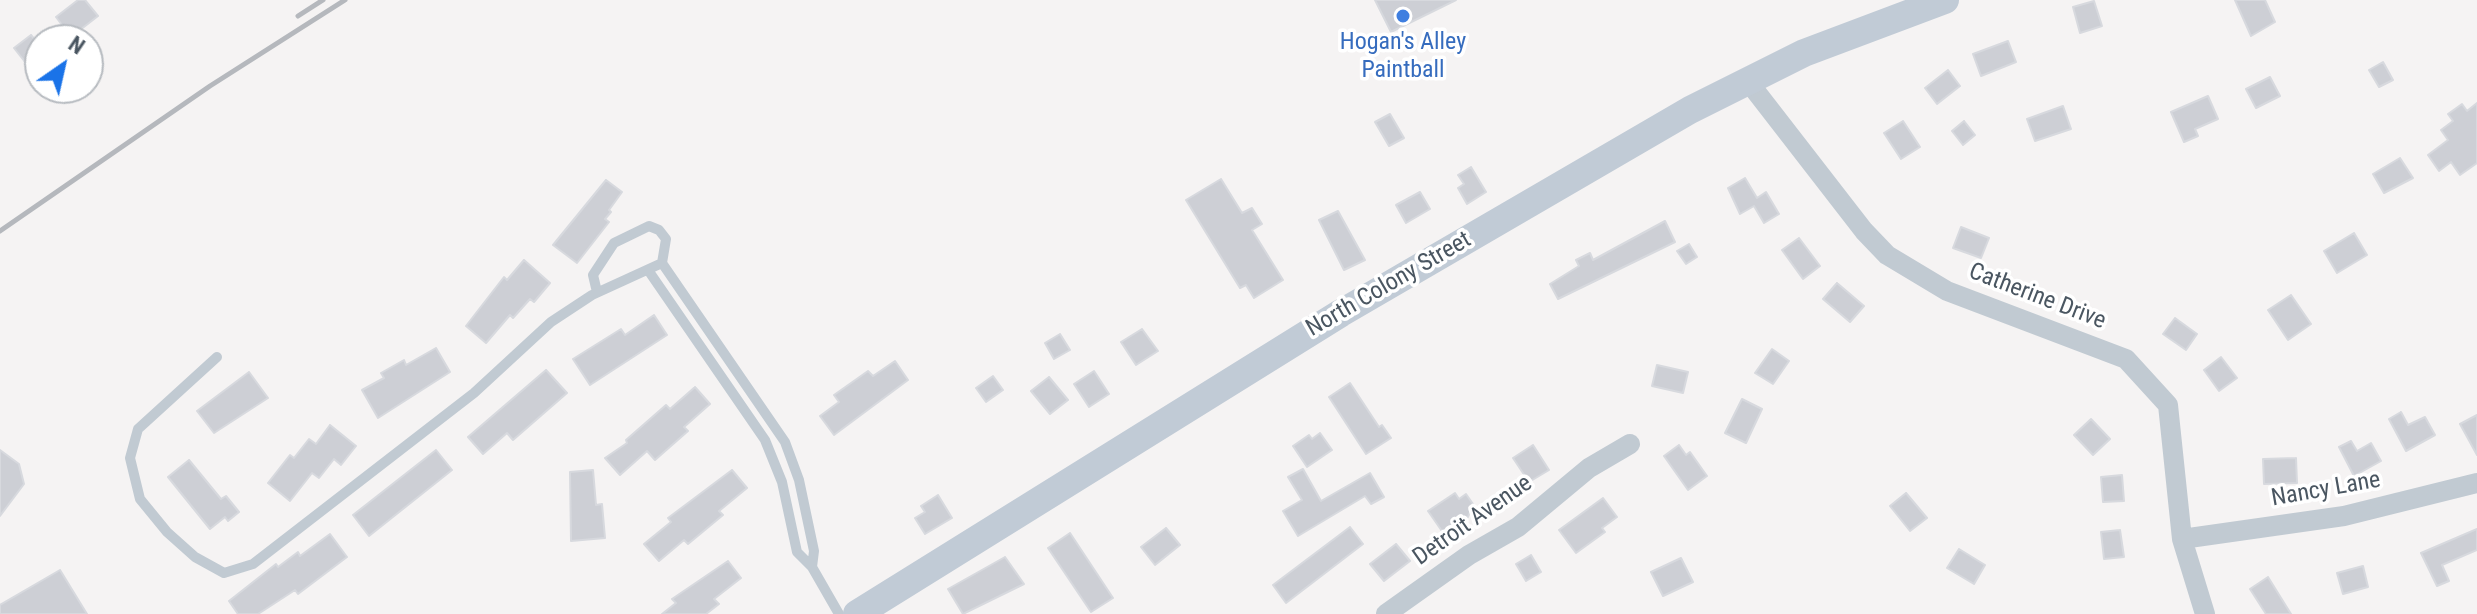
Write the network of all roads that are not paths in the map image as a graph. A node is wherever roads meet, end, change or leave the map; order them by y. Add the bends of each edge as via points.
1 (1945, 0) edge
2 (1747, 80) junction
3 (662, 263) junction
4 (648, 270) junction
5 (597, 292) junction
6 (217, 357) dead end
7 (765, 412) junction
8 (748, 416) junction
9 (1630, 444) dead end
10 (2477, 483) edge
11 (2182, 539) junction
12 (812, 567) junction
13 (839, 614) edge
14 (857, 614) edge
15 (1386, 614) edge
16 (2205, 614) edge

1 - 2 main road, North Colony Street
2 - 11 street, Catherine Drive via 1887,255 1947,291 2126,359 2168,405
2 - 14 main road, North Colony Street via 1341,313
3 - 4 lane
3 - 5 lane via 666,239 649,226 638,230 614,243 599,263 593,275
3 - 7 lane
4 - 5 lane
4 - 8 lane
5 - 6 lane via 551,322 474,393 253,564 224,573 195,557 140,499 130,458 138,429
7 - 8 lane
7 - 12 lane via 785,442 799,480 814,551
8 - 12 lane via 765,440 782,482 797,552
9 - 15 street, Detroit Avenue via 1589,468 1518,527
10 - 11 street, Nancy Lane via 2344,516
11 - 16 street, Catherine Drive
12 - 13 lane

